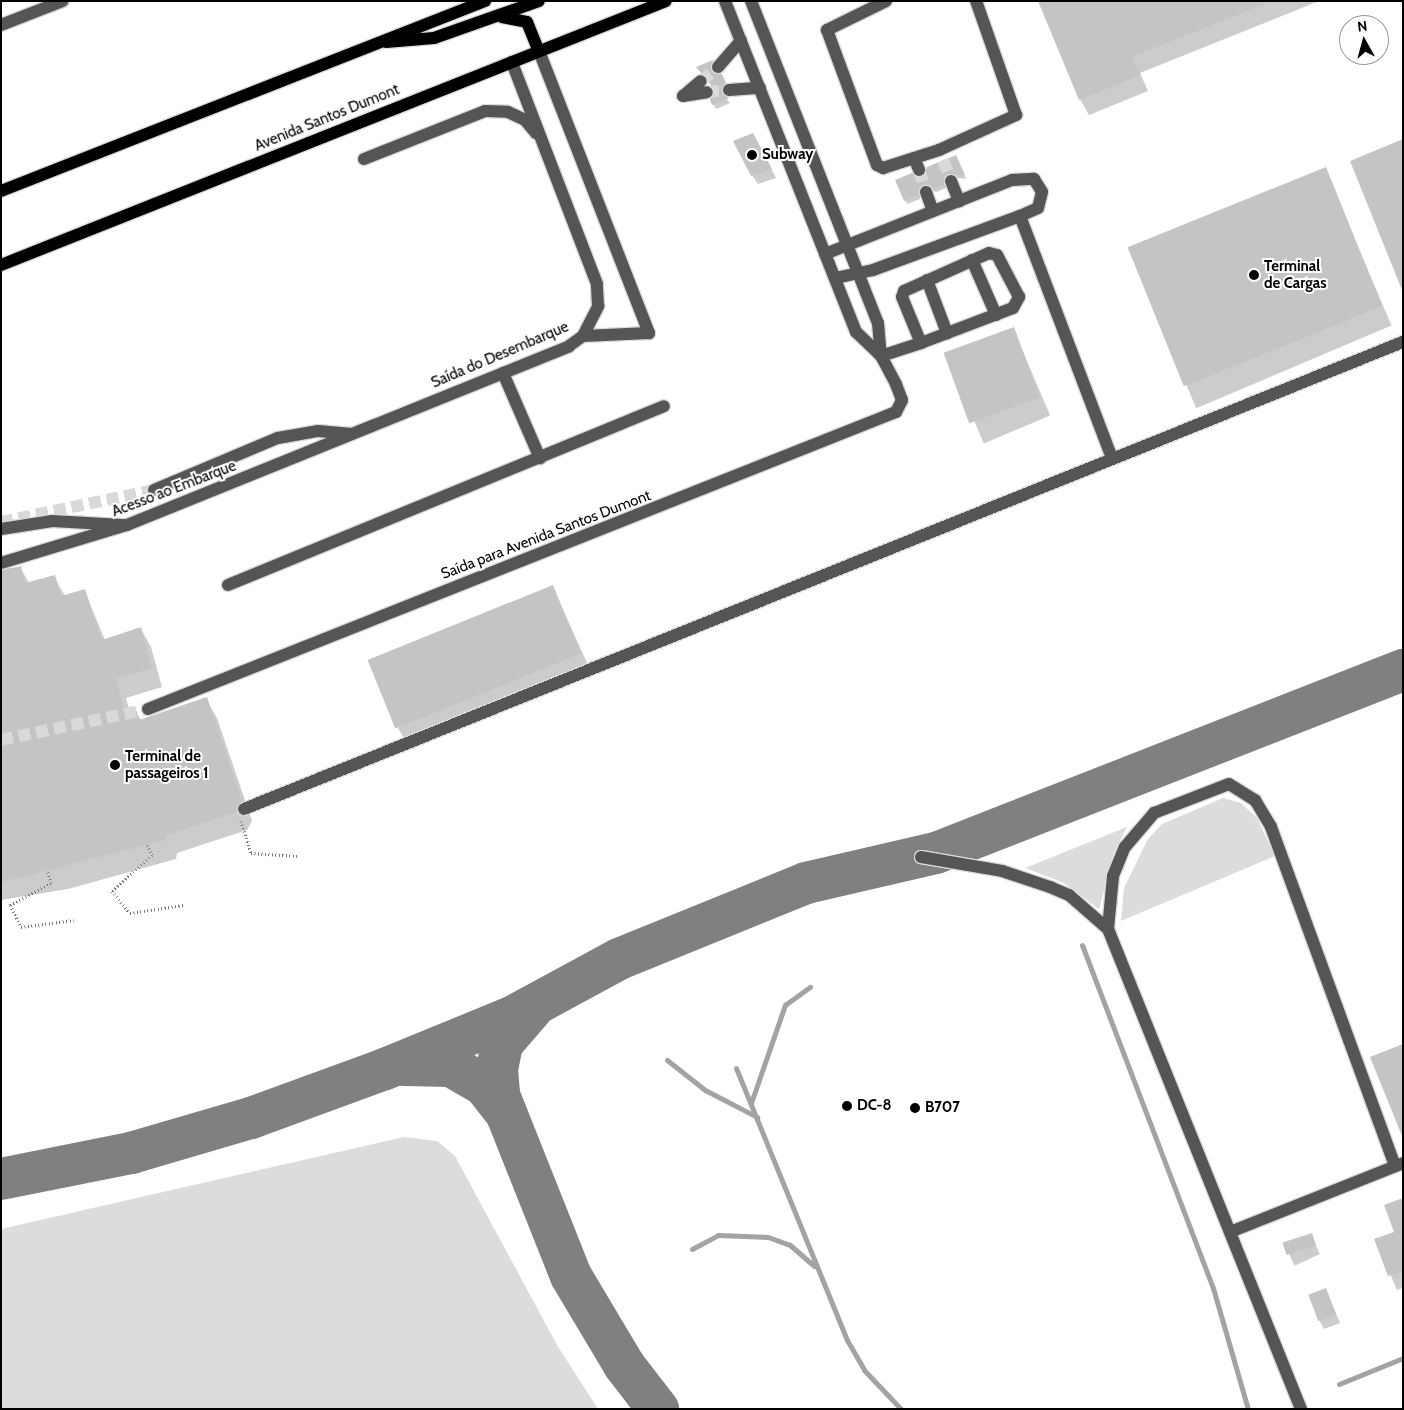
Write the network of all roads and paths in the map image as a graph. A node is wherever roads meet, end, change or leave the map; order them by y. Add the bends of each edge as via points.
1 (63, 1) edge
2 (485, 1) edge
3 (540, 1) edge
4 (666, 1) edge
5 (725, 1) edge
6 (751, 1) edge
7 (886, 1) edge
8 (976, 1) edge
9 (500, 16) junction
10 (1, 25) edge
11 (741, 40) junction
12 (380, 42) junction
13 (539, 52) junction
14 (512, 62) junction
15 (718, 67) tunnel mouth
16 (760, 88) junction
17 (729, 90) tunnel mouth
18 (540, 136) junction
19 (914, 158) junction
20 (364, 160) dead end
21 (919, 170) tunnel mouth
22 (951, 181) tunnel mouth
23 (1, 191) edge
24 (926, 192) tunnel mouth
25 (959, 201) junction
26 (933, 211) junction
27 (1020, 216) junction
28 (847, 244) junction
29 (825, 254) junction
30 (972, 260) junction
31 (1, 265) edge
32 (859, 274) junction
33 (835, 278) junction
34 (927, 280) junction
35 (996, 315) junction
36 (947, 333) junction
37 (583, 336) junction
38 (1403, 342) edge
39 (921, 343) junction
40 (881, 356) junction
41 (503, 373) junction
42 (664, 406) dead end
43 (354, 434) junction
44 (1111, 456) junction
45 (540, 458) junction
46 (154, 490) tunnel mouth
47 (127, 525) junction
48 (1, 530) edge
49 (1, 563) edge
50 (228, 585) dead end
51 (148, 709) tunnel mouth
52 (244, 809) dead end
53 (242, 824) dead end
54 (147, 845) dead end
55 (299, 856) dead end
56 (921, 857) dead end
57 (48, 872) dead end
58 (183, 905) dead end
59 (74, 920) dead end
60 (1108, 929) junction
61 (1399, 1165) edge
62 (1230, 1232) junction
63 (1301, 1409) edge

1 - 10 street
2 - 12 main road
3 - 9 main road
4 - 13 main road, Avenida Santos Dumont
5 - 11 street
6 - 28 street
7 - 19 street via 831,24 827,38 877,165 883,168
8 - 19 street via 1016,115 941,155
9 - 12 main road via 422,42
9 - 13 main road via 527,22
11 - 15 street
11 - 16 street
12 - 23 main road
13 - 14 main road, Avenida Santos Dumont
13 - 37 street via 649,333
14 - 18 street, Saída do Desembarque
14 - 31 main road, Avenida Santos Dumont
16 - 17 street
16 - 29 street
18 - 20 street via 525,120 508,112 485,111
18 - 37 street, Saída do Desembarque via 597,284 598,306
19 - 21 street
22 - 25 street
24 - 26 street
25 - 26 street
25 - 27 street via 1012,180 1034,179 1043,200 1038,208
26 - 28 street
27 - 32 street
27 - 44 street
28 - 29 street
28 - 32 street
29 - 33 street
30 - 34 street
30 - 35 street
30 - 35 street via 997,255 1011,279 1018,303
32 - 33 street
32 - 40 street via 878,323
33 - 40 street via 856,332
34 - 36 street
34 - 39 street via 904,291 902,297
35 - 36 street
36 - 39 street
37 - 41 street, Saída do Desembarque
38 - 44 street
39 - 40 street
40 - 51 street, Saída para Avenida Santos Dumont via 902,400 896,412 880,422
41 - 43 street, Saída do Desembarque
41 - 45 street
42 - 45 street
43 - 46 street, Saída do Desembarque via 298,433
43 - 47 street, Acesso ao Embarque
44 - 52 street
45 - 50 street
47 - 48 street via 52,521
47 - 49 street, Acesso ao Embarque
53 - 55 path via 250,853
54 - 58 path via 152,855 112,891 130,913
56 - 60 street via 1002,871 1050,887 1069,896
57 - 59 path via 51,883 10,905 21,927
60 - 61 street via 1113,876 1125,847 1154,813 1229,784 1256,800 1271,826
60 - 62 street
61 - 62 street
62 - 63 street

